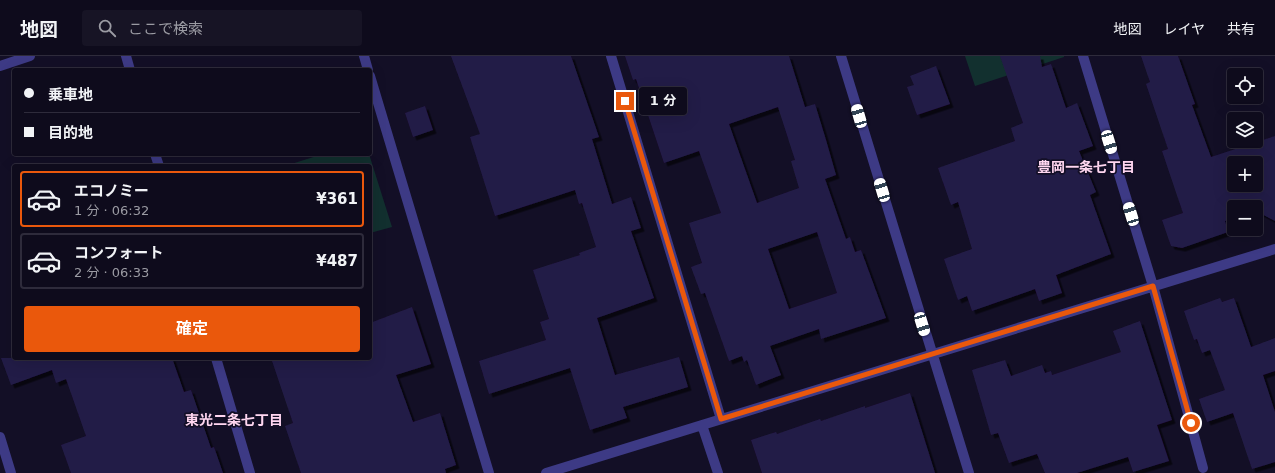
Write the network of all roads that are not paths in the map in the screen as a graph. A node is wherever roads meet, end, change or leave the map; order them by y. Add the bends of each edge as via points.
1 (30, 56) edge
2 (126, 56) edge
3 (364, 56) edge
4 (611, 56) edge
5 (842, 56) edge
6 (1083, 56) edge
7 (0, 66) edge
8 (129, 68) edge
9 (367, 68) edge
10 (372, 83) edge
11 (1275, 249) edge
12 (1153, 286) junction
13 (931, 353) junction
14 (217, 360) edge
15 (721, 419) junction
16 (702, 425) junction
17 (0, 437) edge
18 (1203, 468) dead end
19 (11, 473) edge
20 (250, 473) edge
21 (489, 473) edge
22 (546, 473) edge
23 (718, 473) edge
24 (969, 473) edge

1 - 7 street
2 - 8 street
3 - 9 street
4 - 15 street
5 - 13 street
6 - 12 street
10 - 21 street
11 - 12 street
12 - 13 street
12 - 18 street
13 - 15 street
13 - 24 street
14 - 20 street
15 - 16 street
16 - 22 street
16 - 23 street
17 - 19 street

